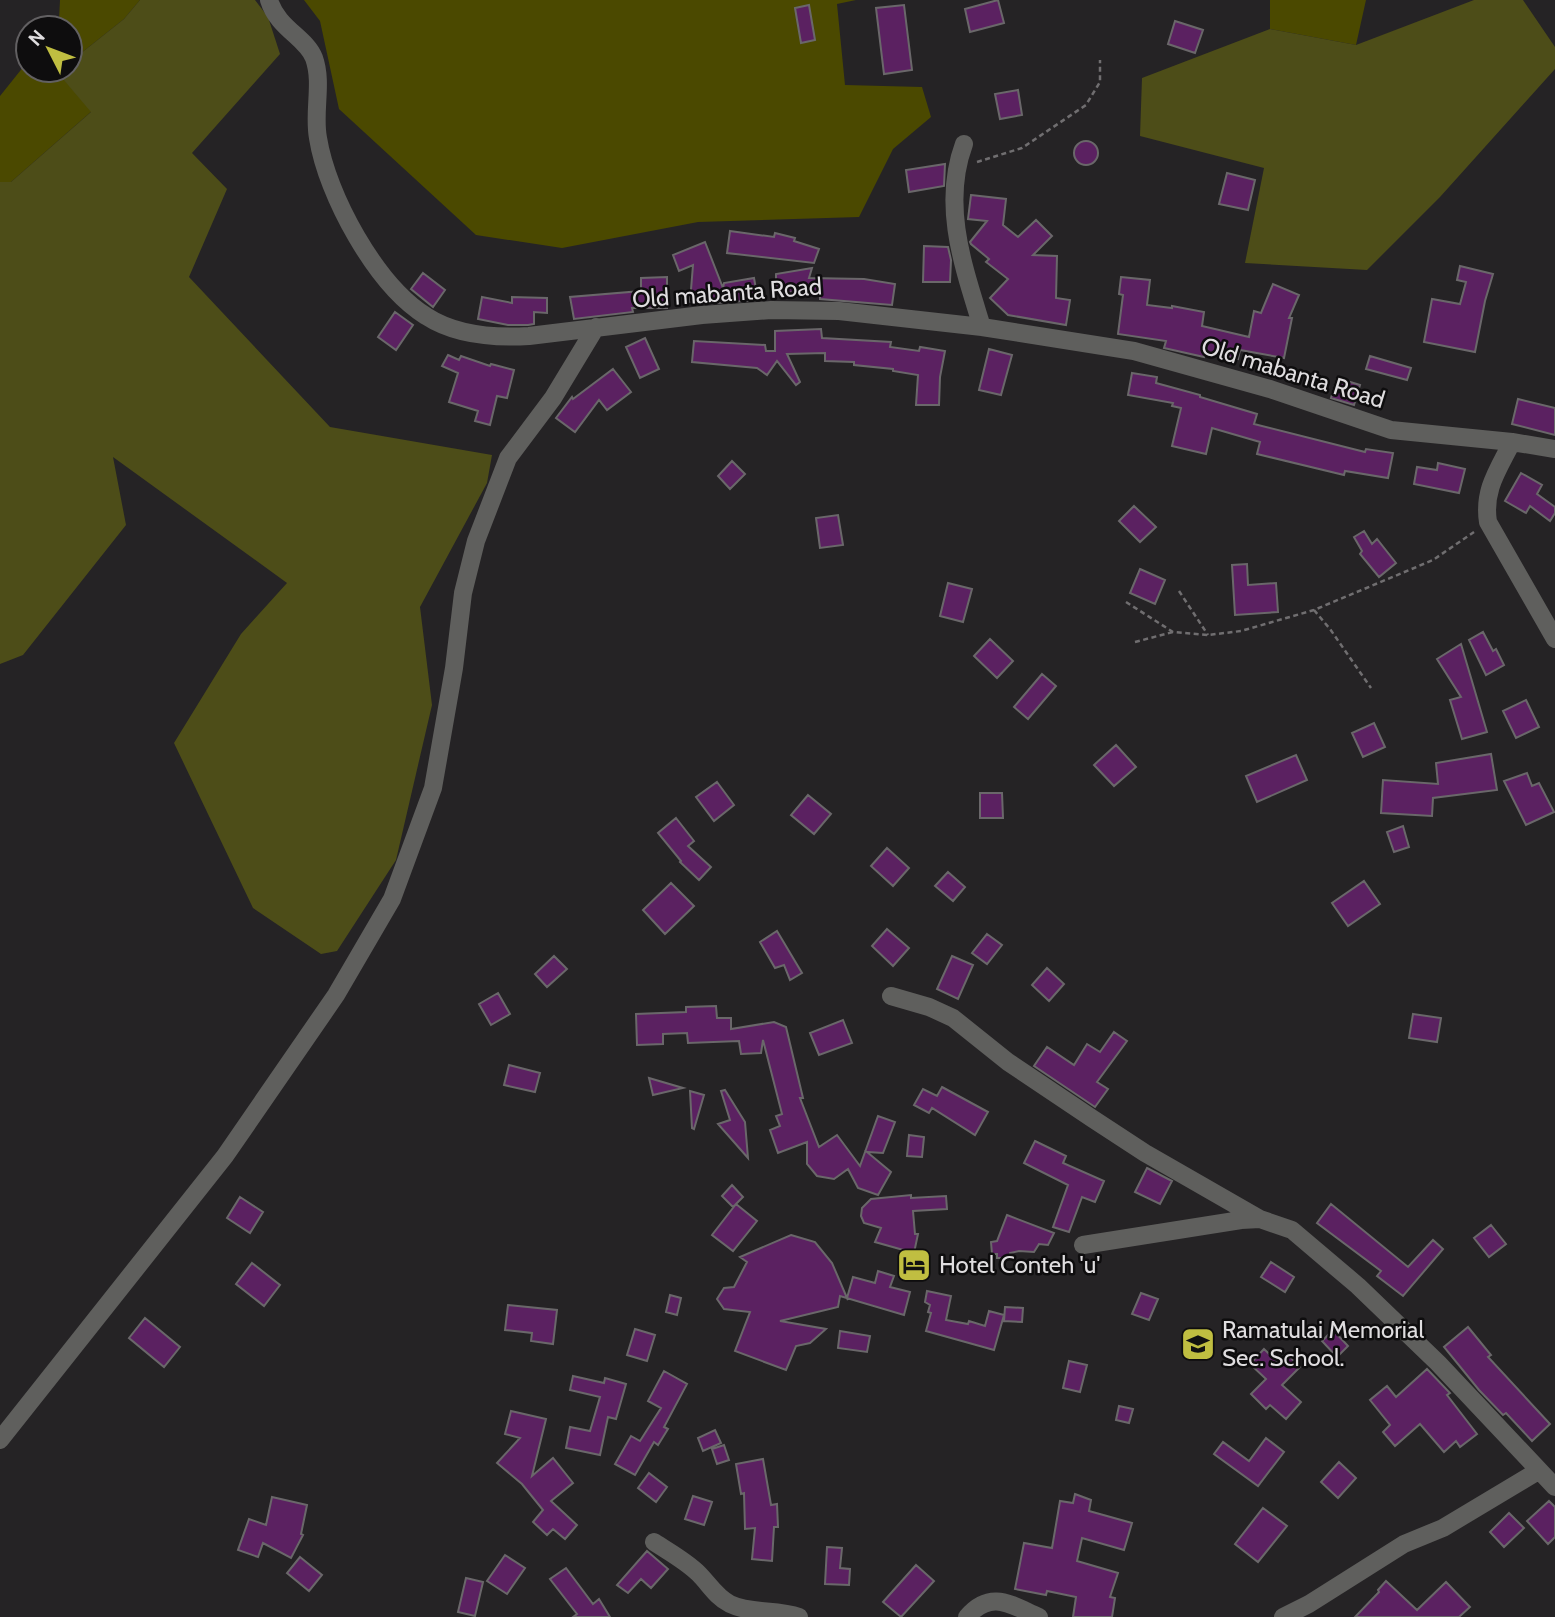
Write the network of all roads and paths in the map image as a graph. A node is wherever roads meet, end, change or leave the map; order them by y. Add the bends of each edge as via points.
1 (269, 0) edge
2 (1100, 60) dead end
3 (964, 144) dead end
4 (957, 167) junction
5 (596, 327) junction
6 (982, 327) junction
7 (1512, 442) junction
8 (1555, 449) edge
9 (1488, 522) junction
10 (1179, 591) dead end
11 (1126, 602) dead end
12 (1314, 610) junction
13 (1173, 632) junction
14 (1208, 635) junction
15 (1555, 639) edge
16 (1135, 642) dead end
17 (1371, 688) dead end
18 (891, 996) dead end
19 (1260, 1219) junction
20 (1083, 1245) dead end
21 (0, 1440) edge
22 (1538, 1471) junction
23 (1555, 1487) edge
24 (654, 1542) dead end
25 (730, 1604) junction
26 (717, 1617) edge
27 (799, 1617) edge
28 (967, 1617) edge
29 (1039, 1617) edge
30 (1283, 1617) edge

1 - 5 street, Old mabanta Road via 278,19 314,57 317,137 350,225 371,261 409,302 445,326 505,337
2 - 4 path via 1100,82 1086,105 1022,148
3 - 4 street
4 - 6 street via 952,202 956,228
5 - 6 street, Old mabanta Road via 771,310 839,310
5 - 21 street via 553,398 508,458 476,541 463,593 433,788 392,899 336,995 225,1156
6 - 7 street, Old mabanta Road via 1134,351 1270,389 1391,430
7 - 8 street, Old mabanta Road
7 - 9 street via 1491,486
9 - 12 path via 1433,559
9 - 15 street
10 - 14 path
11 - 13 path
12 - 14 path via 1241,631
12 - 17 path
13 - 14 path
13 - 16 path
18 - 19 street via 953,1018 1083,1113
19 - 20 street
19 - 22 street via 1292,1230 1358,1286
22 - 23 street
22 - 30 street
24 - 25 street via 698,1573
25 - 26 street
25 - 27 street
28 - 29 street via 986,1601 1000,1600

